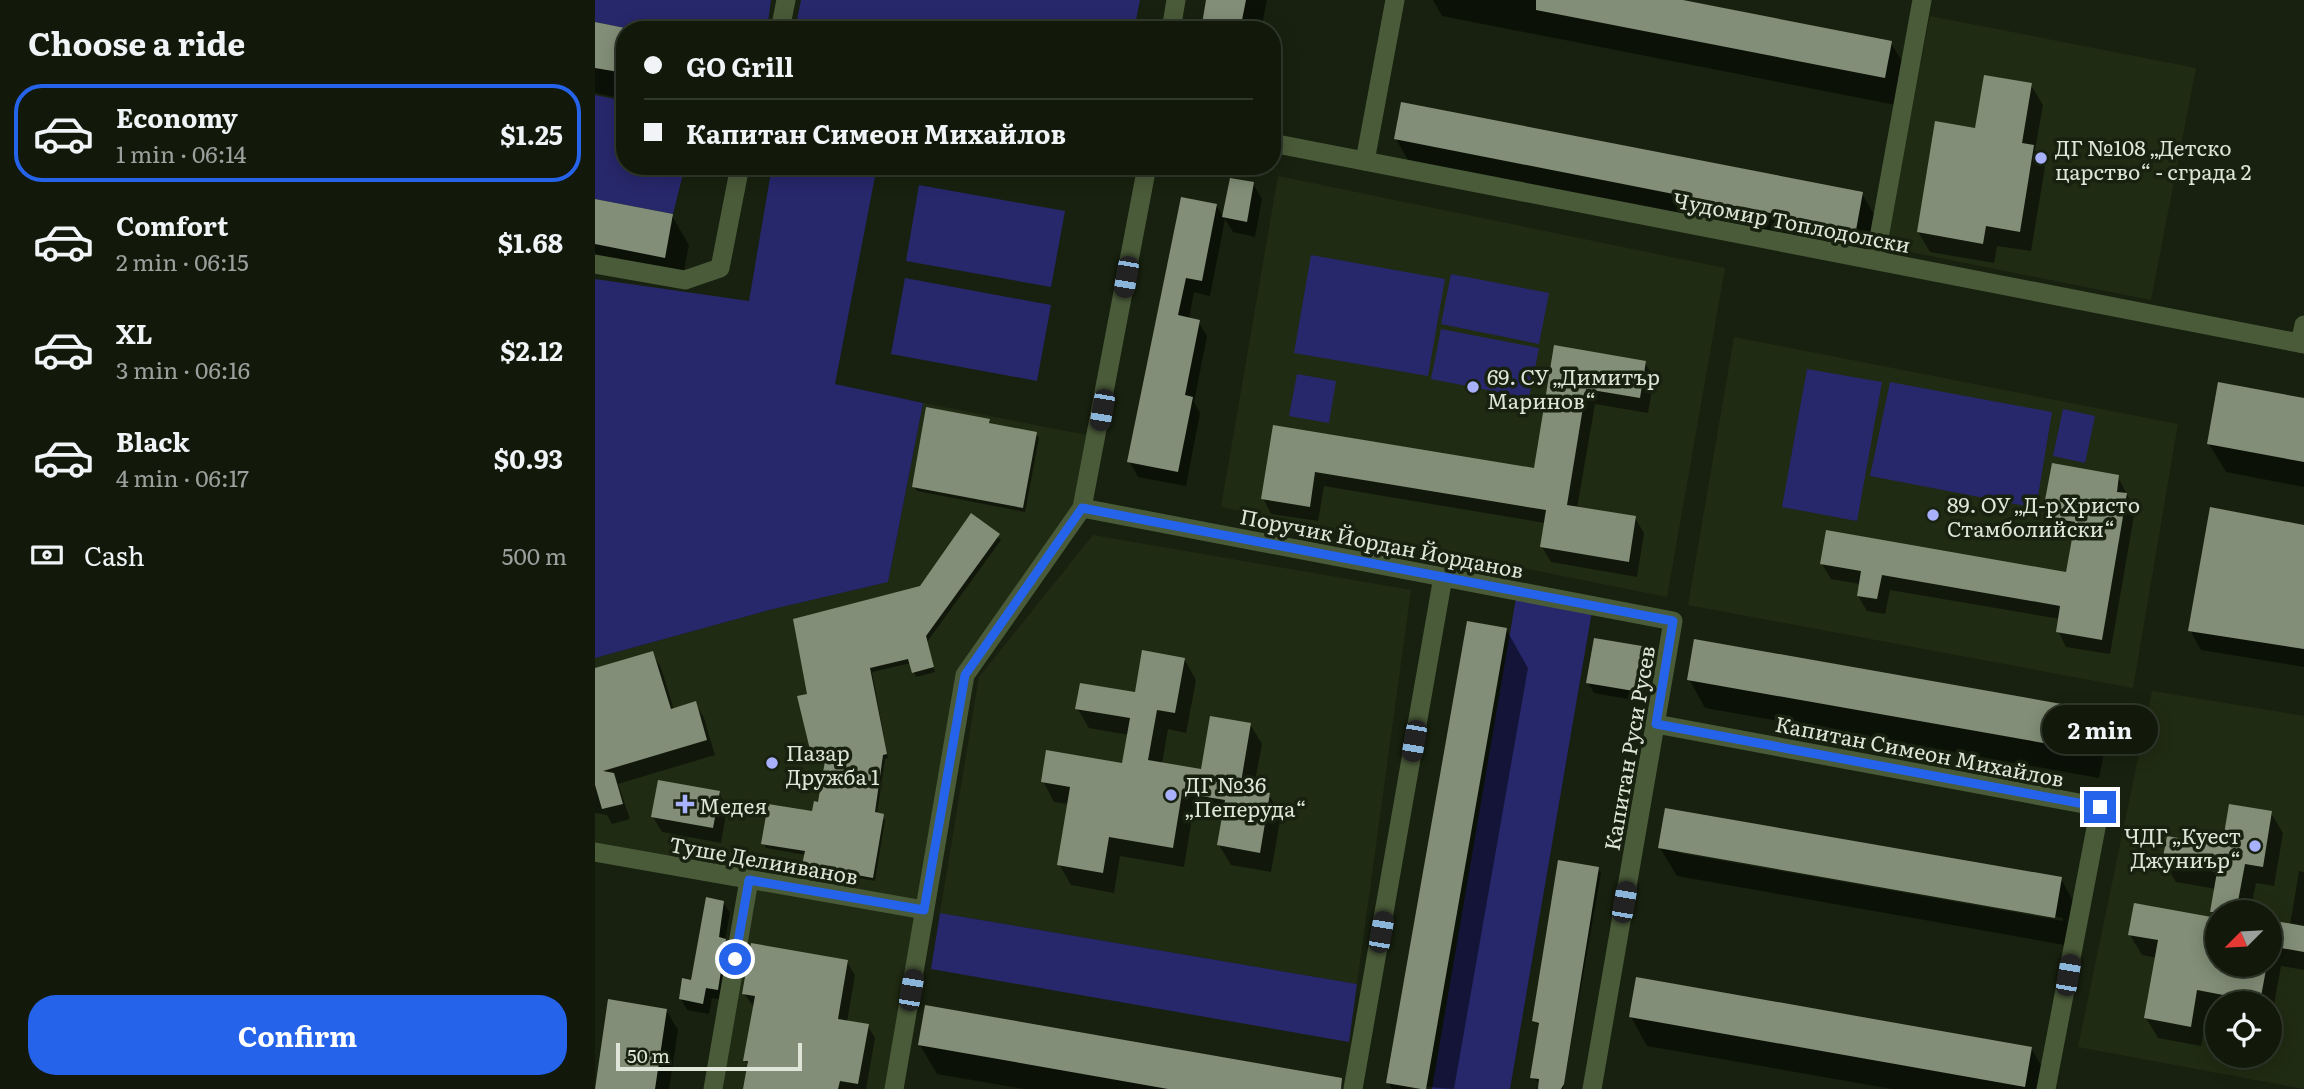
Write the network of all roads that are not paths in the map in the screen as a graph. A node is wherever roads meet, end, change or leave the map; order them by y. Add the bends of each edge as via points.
1 (786, 0) edge
2 (1176, 0) edge
3 (1395, 0) edge
4 (1922, 0) edge
5 (782, 21) edge
6 (1172, 21) edge
7 (1281, 145) edge
8 (1365, 161) junction
9 (738, 175) edge
10 (1145, 175) edge
11 (1875, 260) junction
12 (595, 264) edge
13 (2303, 338) edge
14 (1082, 508) junction
15 (1443, 577) junction
16 (1673, 621) joint
17 (1656, 724) junction
18 (595, 852) edge
19 (749, 880) junction
20 (924, 910) junction
21 (713, 1089) edge
22 (894, 1089) edge
23 (1353, 1089) edge
24 (1592, 1089) edge
25 (2046, 1089) edge

1 - 5 street
2 - 6 street
3 - 8 street
4 - 11 street
7 - 8 street, Чудомир Топлодолски
8 - 11 street, Чудомир Топлодолски
9 - 12 street via 720,268 685,280
10 - 14 street
11 - 13 street, Чудомир Топлодолски
14 - 15 street, Поручик Йордан Йорданов
14 - 20 street via 965,675
15 - 16 street, Поручик Йордан Йорданов
15 - 23 street
16 - 17 street, Капитан Руси Русев
17 - 24 street, Капитан Руси Русев
17 - 25 street, Капитан Симеон Михайлов via 2100,807
18 - 19 street, Туше Делииванов
19 - 20 street, Туше Делииванов
19 - 21 street
20 - 22 street

